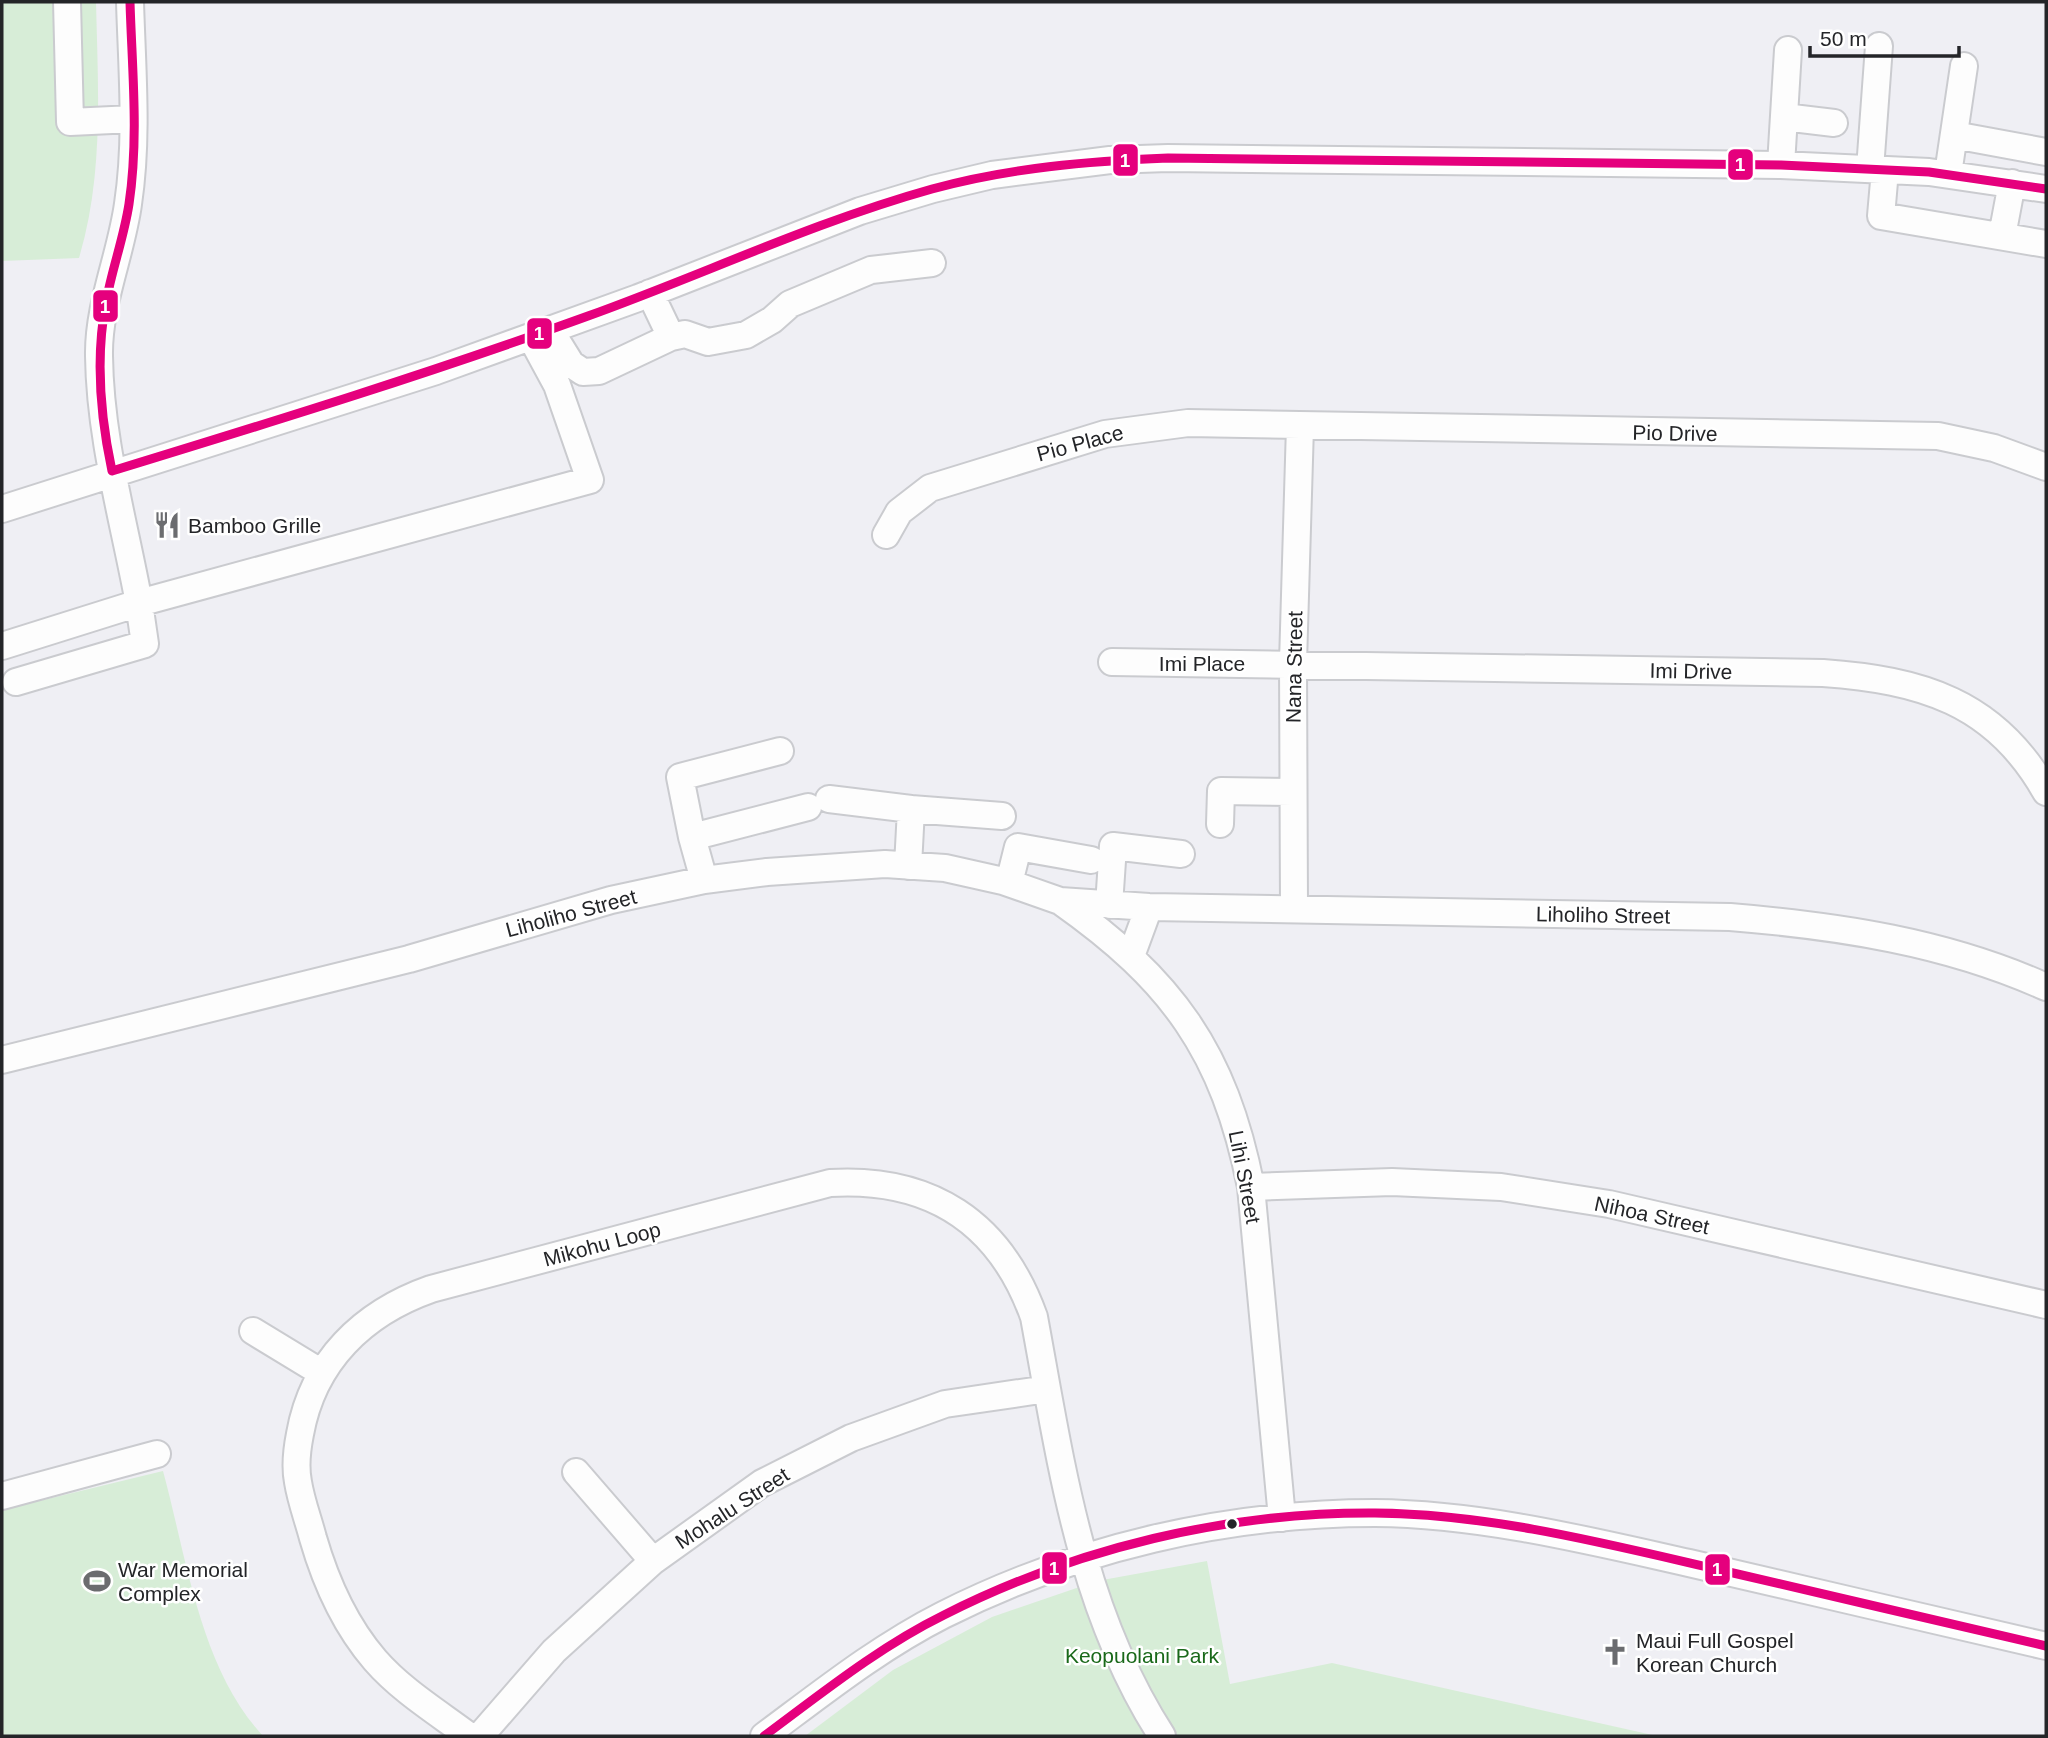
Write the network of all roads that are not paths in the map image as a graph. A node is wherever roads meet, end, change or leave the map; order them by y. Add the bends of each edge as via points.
1 (67, 2) edge
2 (130, 2) edge
3 (1879, 46) dead end
4 (1788, 50) dead end
5 (1964, 66) dead end
6 (1784, 117) junction
7 (133, 119) junction
8 (1834, 123) dead end
9 (1954, 135) junction
10 (1998, 143) junction
11 (2046, 152) edge
12 (1781, 166) junction
13 (1877, 170) junction
14 (1948, 174) junction
15 (2003, 182) junction
16 (2046, 189) edge
17 (2002, 236) junction
18 (2046, 244) edge
19 (932, 263) dead end
20 (650, 293) junction
21 (541, 333) junction
22 (671, 337) junction
23 (1300, 426) junction
24 (2046, 467) edge
25 (112, 471) junction
26 (2, 509) edge
27 (886, 534) dead end
28 (139, 603) junction
29 (2, 646) edge
30 (1112, 662) dead end
31 (1293, 663) junction
32 (16, 682) dead end
33 (780, 751) dead end
34 (1293, 792) junction
35 (2046, 792) edge
36 (911, 809) junction
37 (1002, 816) dead end
38 (1220, 824) dead end
39 (692, 837) junction
40 (1181, 853) dead end
41 (1091, 860) dead end
42 (908, 866) junction
43 (704, 880) junction
44 (1009, 883) junction
45 (1060, 901) junction
46 (1109, 905) junction
47 (1149, 907) junction
48 (1294, 908) junction
49 (1131, 956) junction
50 (2046, 987) edge
51 (2, 1060) edge
52 (1251, 1186) junction
53 (2046, 1305) edge
54 (253, 1331) dead end
55 (322, 1373) junction
56 (1047, 1389) junction
57 (157, 1454) dead end
58 (576, 1472) dead end
59 (2, 1496) edge
60 (1282, 1518) junction
61 (1082, 1559) junction
62 (653, 1561) junction
63 (2046, 1646) edge
64 (469, 1736) edge
65 (480, 1736) edge
66 (764, 1736) edge
67 (1162, 1736) edge

1 - 7 street via 70,122
2 - 7 street
3 - 13 street
4 - 6 street
5 - 9 street
6 - 8 street
6 - 12 street
7 - 25 street via 129,203 99,353 100,400
9 - 10 street
9 - 14 street
10 - 11 street
10 - 15 street
12 - 13 street
12 - 20 street via 1110,160 992,175 933,189 860,211
13 - 14 street
13 - 17 street via 1881,216
14 - 15 street
15 - 16 street
15 - 17 street
17 - 18 street
19 - 22 street via 871,270 790,304 746,335 708,342 685,334
20 - 21 street
20 - 22 street
21 - 22 street via 583,372 599,371
21 - 25 street via 436,371
21 - 28 street via 590,480
23 - 24 street, Pio Drive via 1938,436 1994,448
23 - 27 street, Pio Place via 1188,423 1105,434 930,488 899,512
23 - 31 street, Nana Street
25 - 26 street
25 - 28 street
28 - 29 street
28 - 32 street via 145,644
30 - 31 street, Imi Place
31 - 34 street, Nana Street
31 - 35 street, Imi Drive via 1880,677 1941,695 1985,720 2013,746
33 - 39 street via 680,777
34 - 38 street via 1221,791
34 - 48 street, Nana Street
36 - 37 street
36 - 39 street via 818,803
36 - 42 street
39 - 43 street
40 - 46 street via 1112,846
41 - 44 street via 1018,847
42 - 43 street, Liholiho Street via 767,872
42 - 44 street, Liholiho Street via 945,868
43 - 51 street, Liholiho Street via 611,900 409,959
44 - 45 street, Liholiho Street
45 - 46 street, Liholiho Street
45 - 49 street, Lihi Street
46 - 47 street, Liholiho Street
47 - 48 street, Liholiho Street
47 - 49 street
48 - 50 street, Liholiho Street via 1730,917 1802,923 1943,949
49 - 52 street, Lihi Street via 1194,1030 1223,1086
52 - 53 street, Nihoa Street via 1392,1182 1501,1187 1609,1204
52 - 60 street, Lihi Street
54 - 55 street
55 - 56 street, Mikohu Loop via 350,1336 401,1299 831,1183 860,1182 889,1185 936,1200 970,1220 991,1240 1024,1289
55 - 64 street, Mikohu Loop via 303,1417 297,1480 321,1566 335,1600 375,1660
56 - 61 street, Mikohu Loop
56 - 62 street, Mohalu Street via 945,1404 851,1438 762,1483
57 - 59 street
58 - 62 street
60 - 61 street via 1153,1538
60 - 63 street via 1376,1513 1488,1522 1599,1543
61 - 66 street via 1045,1570 942,1615 845,1673
61 - 67 street, Mikohu Loop via 1135,1695
62 - 65 street, Mohalu Street via 554,1651

